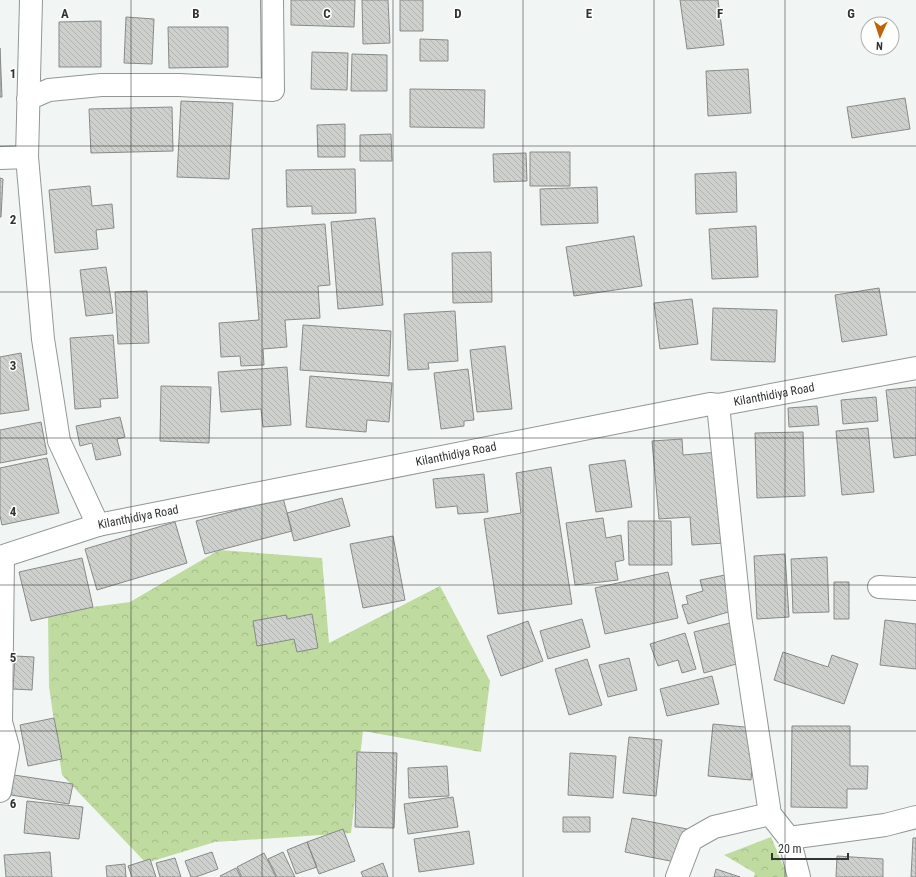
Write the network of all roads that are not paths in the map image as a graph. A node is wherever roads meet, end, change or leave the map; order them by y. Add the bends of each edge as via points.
1 (31, 0) edge
2 (272, 0) edge
3 (28, 99) junction
4 (27, 157) junction
5 (0, 158) edge
6 (916, 368) edge
7 (718, 405) junction
8 (98, 525) junction
9 (2, 557) edge
10 (879, 587) dead end
11 (916, 589) edge
12 (0, 791) edge
13 (770, 814) junction
14 (916, 817) edge
15 (789, 838) junction
16 (677, 877) edge
17 (799, 877) edge

1 - 3 street
2 - 3 street via 273,90 179,85 101,85 49,90
3 - 4 street
4 - 5 street
4 - 8 street via 43,340 59,441
6 - 7 street, Kilanthidiya Road
7 - 8 street, Kilanthidiya Road
7 - 13 street via 740,616
8 - 9 street, Kilanthidiya Road
9 - 12 street via 1,722 8,747
10 - 11 street
13 - 15 street
13 - 16 street via 714,827 692,840
14 - 15 street via 885,825
15 - 17 street

